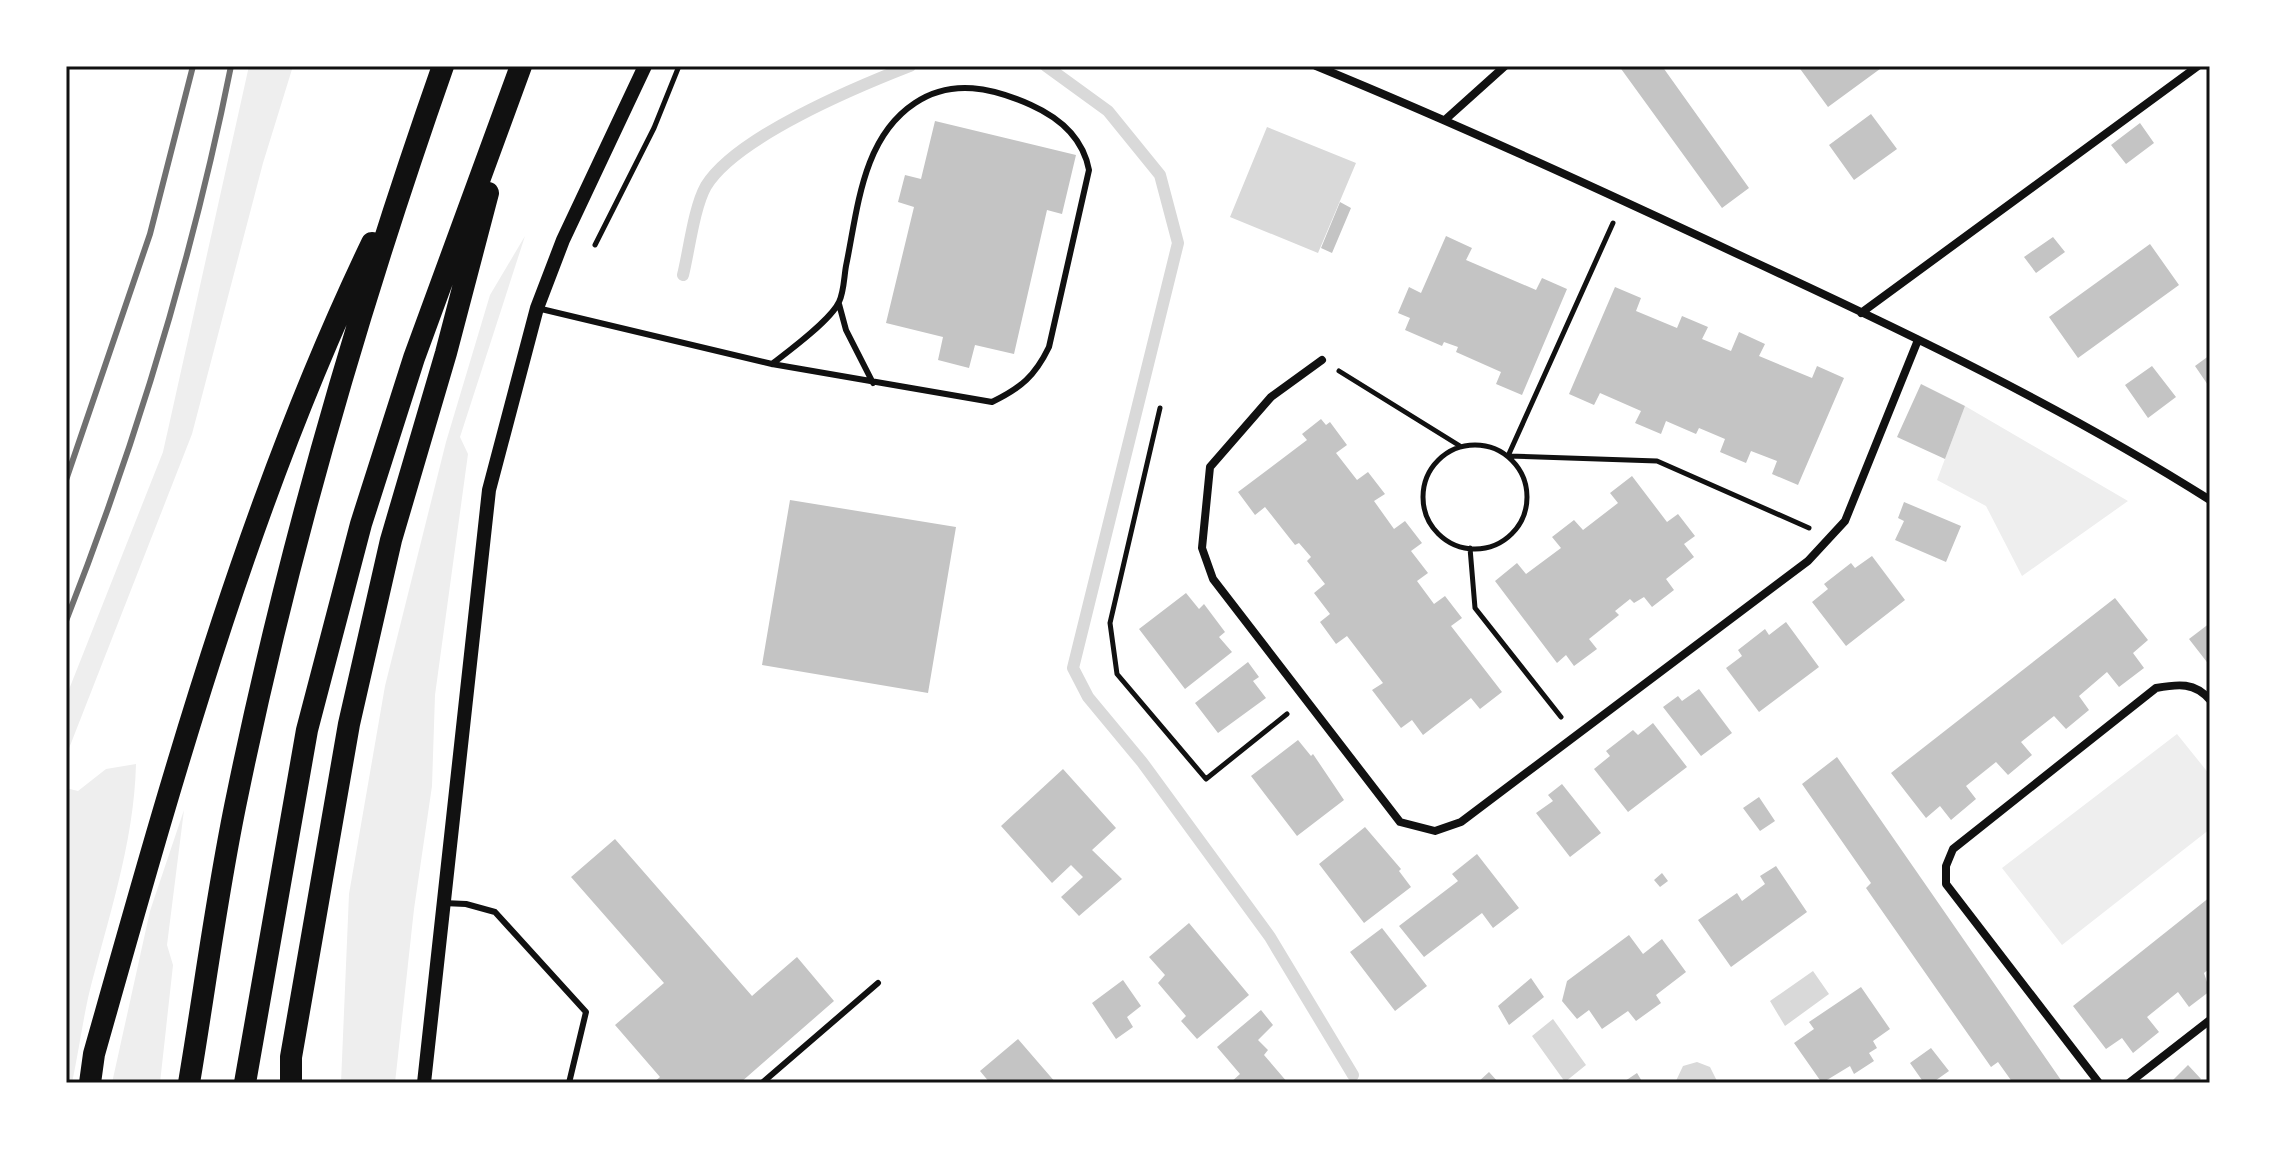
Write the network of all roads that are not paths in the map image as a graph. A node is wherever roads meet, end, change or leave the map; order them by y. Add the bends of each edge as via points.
1 (443, 66) edge
2 (645, 66) edge
3 (1316, 66) edge
4 (1505, 66) edge
5 (2198, 66) edge
6 (520, 69) edge
7 (1446, 119) junction
8 (403, 177) junction
9 (839, 304) junction
10 (537, 308) junction
11 (1861, 313) junction
12 (1918, 340) junction
13 (1322, 360) road end
14 (772, 364) junction
15 (873, 383) junction
16 (2210, 500) edge
17 (2210, 700) edge
18 (443, 903) junction
19 (878, 983) dead end
20 (2210, 1020) edge
21 (90, 1083) edge
22 (189, 1083) edge
23 (245, 1083) edge
24 (291, 1083) edge
25 (424, 1083) edge
26 (569, 1083) edge
27 (762, 1083) edge
28 (2099, 1083) edge
29 (2129, 1083) edge

1 - 8 highway
2 - 10 street
3 - 7 street
4 - 7 street
5 - 11 street
6 - 23 highway via 414,358 361,524 307,730
6 - 24 highway via 391,540 349,724 291,1057
7 - 11 street
8 - 21 highway via 329,332 192,708
8 - 22 highway via 284,587 236,800
9 - 14 lane
9 - 15 lane
9 - 15 lane via 877,142 902,111 927,95 958,86 1013,97 1047,112 1085,149 1089,170 1049,347 1036,373 992,402
10 - 14 lane
10 - 18 street via 489,490
11 - 12 street
12 - 13 street via 1845,521 1808,561 1461,822 1435,831 1400,822 1213,579 1202,548 1210,467 1271,397
12 - 16 street via 2016,388
14 - 15 lane
17 - 28 street via 2201,690 2179,683 2156,688 1953,849 1946,866 1946,884
18 - 25 street
18 - 26 lane via 495,912 586,1012
19 - 27 lane
20 - 29 street

